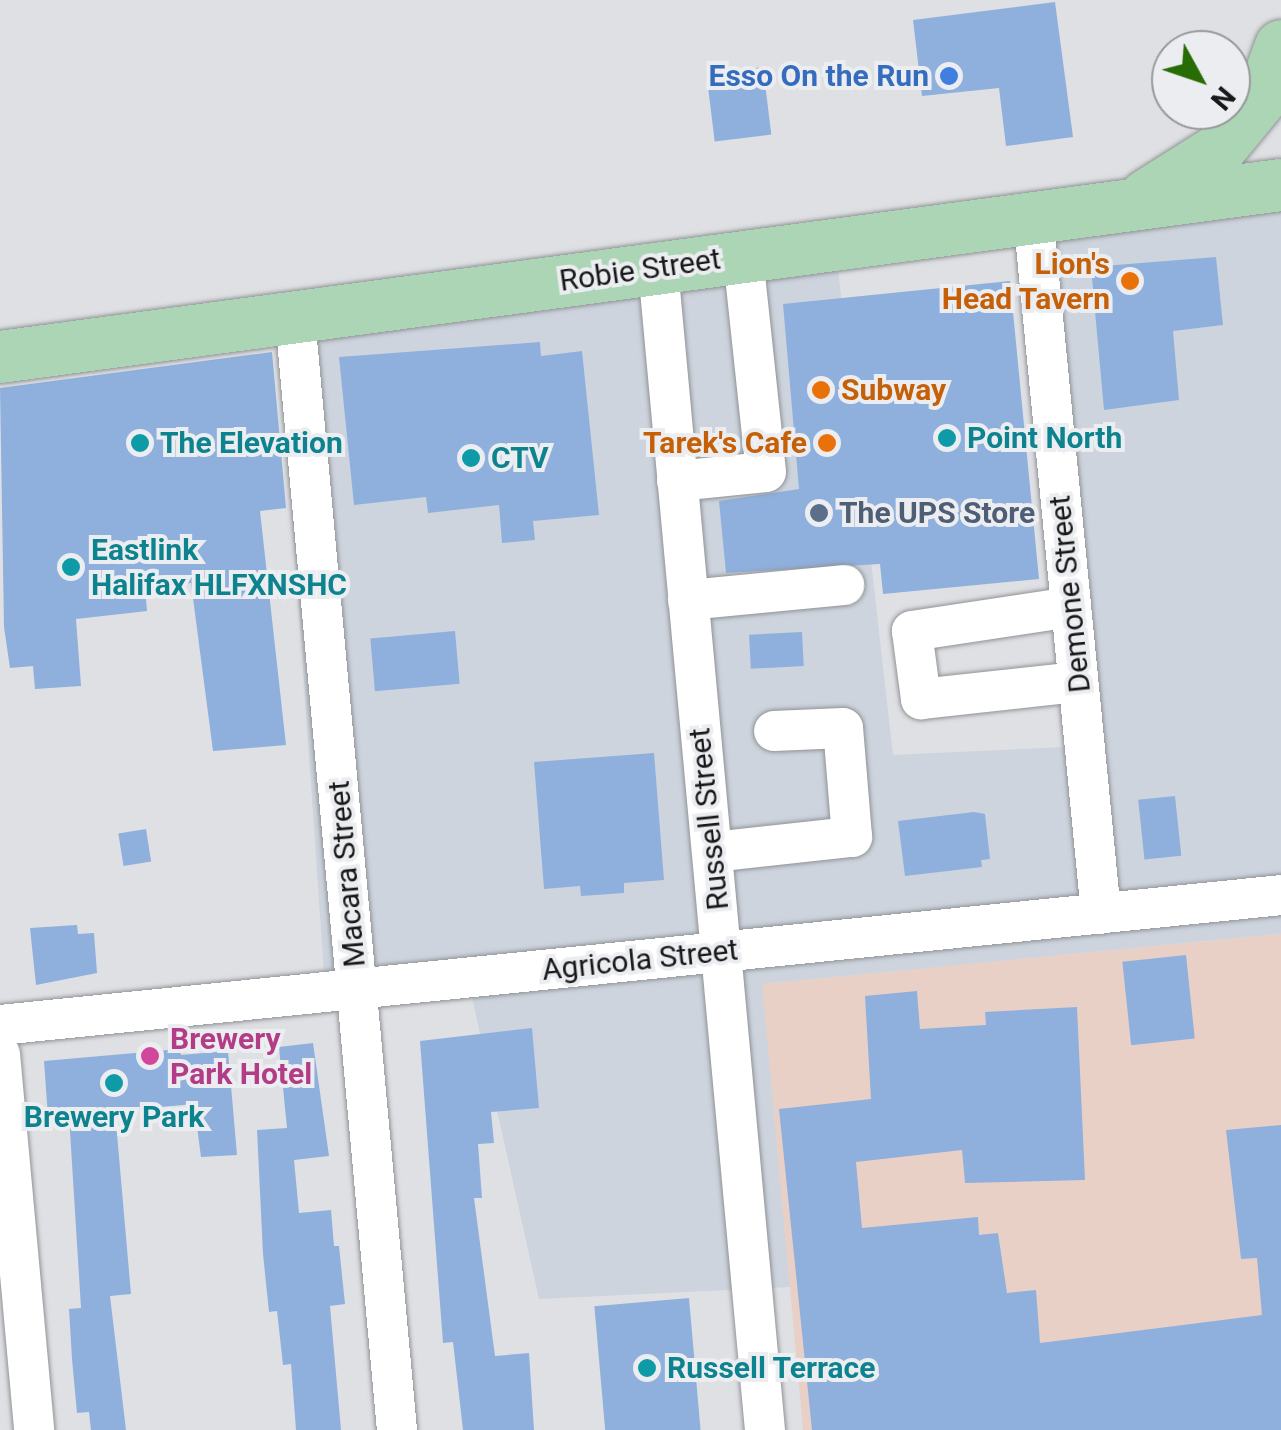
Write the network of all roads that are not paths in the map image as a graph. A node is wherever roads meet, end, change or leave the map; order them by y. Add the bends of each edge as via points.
1 (1281, 46) edge
2 (1281, 185) edge
3 (1132, 204) junction
4 (1033, 215) junction
5 (743, 256) junction
6 (658, 268) junction
7 (294, 318) junction
8 (0, 358) edge
9 (678, 480) junction
10 (844, 586) dead end
11 (688, 600) junction
12 (1071, 606) junction
13 (1078, 682) junction
14 (774, 731) dead end
15 (713, 852) junction
16 (1281, 895) edge
17 (1101, 914) junction
18 (722, 952) junction
19 (358, 986) junction
20 (0, 1025) edge
21 (0, 1054) edge
22 (34, 1430) edge
23 (397, 1430) edge
24 (765, 1430) edge

1 - 3 main road via 1262,98 1220,149
2 - 3 main road, Robie Street
3 - 4 main road, Robie Street
4 - 5 main road, Robie Street
4 - 12 street, Demone Street
5 - 6 main road, Robie Street
5 - 9 street via 766,472
6 - 7 main road, Robie Street
6 - 9 street, Russell Street
7 - 8 main road, Robie Street
7 - 19 street, Macara Street
9 - 11 street, Russell Street
10 - 11 street
11 - 15 street, Russell Street
12 - 13 street, Demone Street
12 - 13 street via 912,630 921,699
13 - 17 street, Demone Street
14 - 15 street via 844,728 852,837
15 - 18 street, Russell Street
16 - 17 street, Agricola Street
17 - 18 street, Agricola Street
18 - 19 street, Agricola Street
18 - 24 street, Russell Street
19 - 20 street, Agricola Street
19 - 23 street, Macara Street
21 - 22 street

